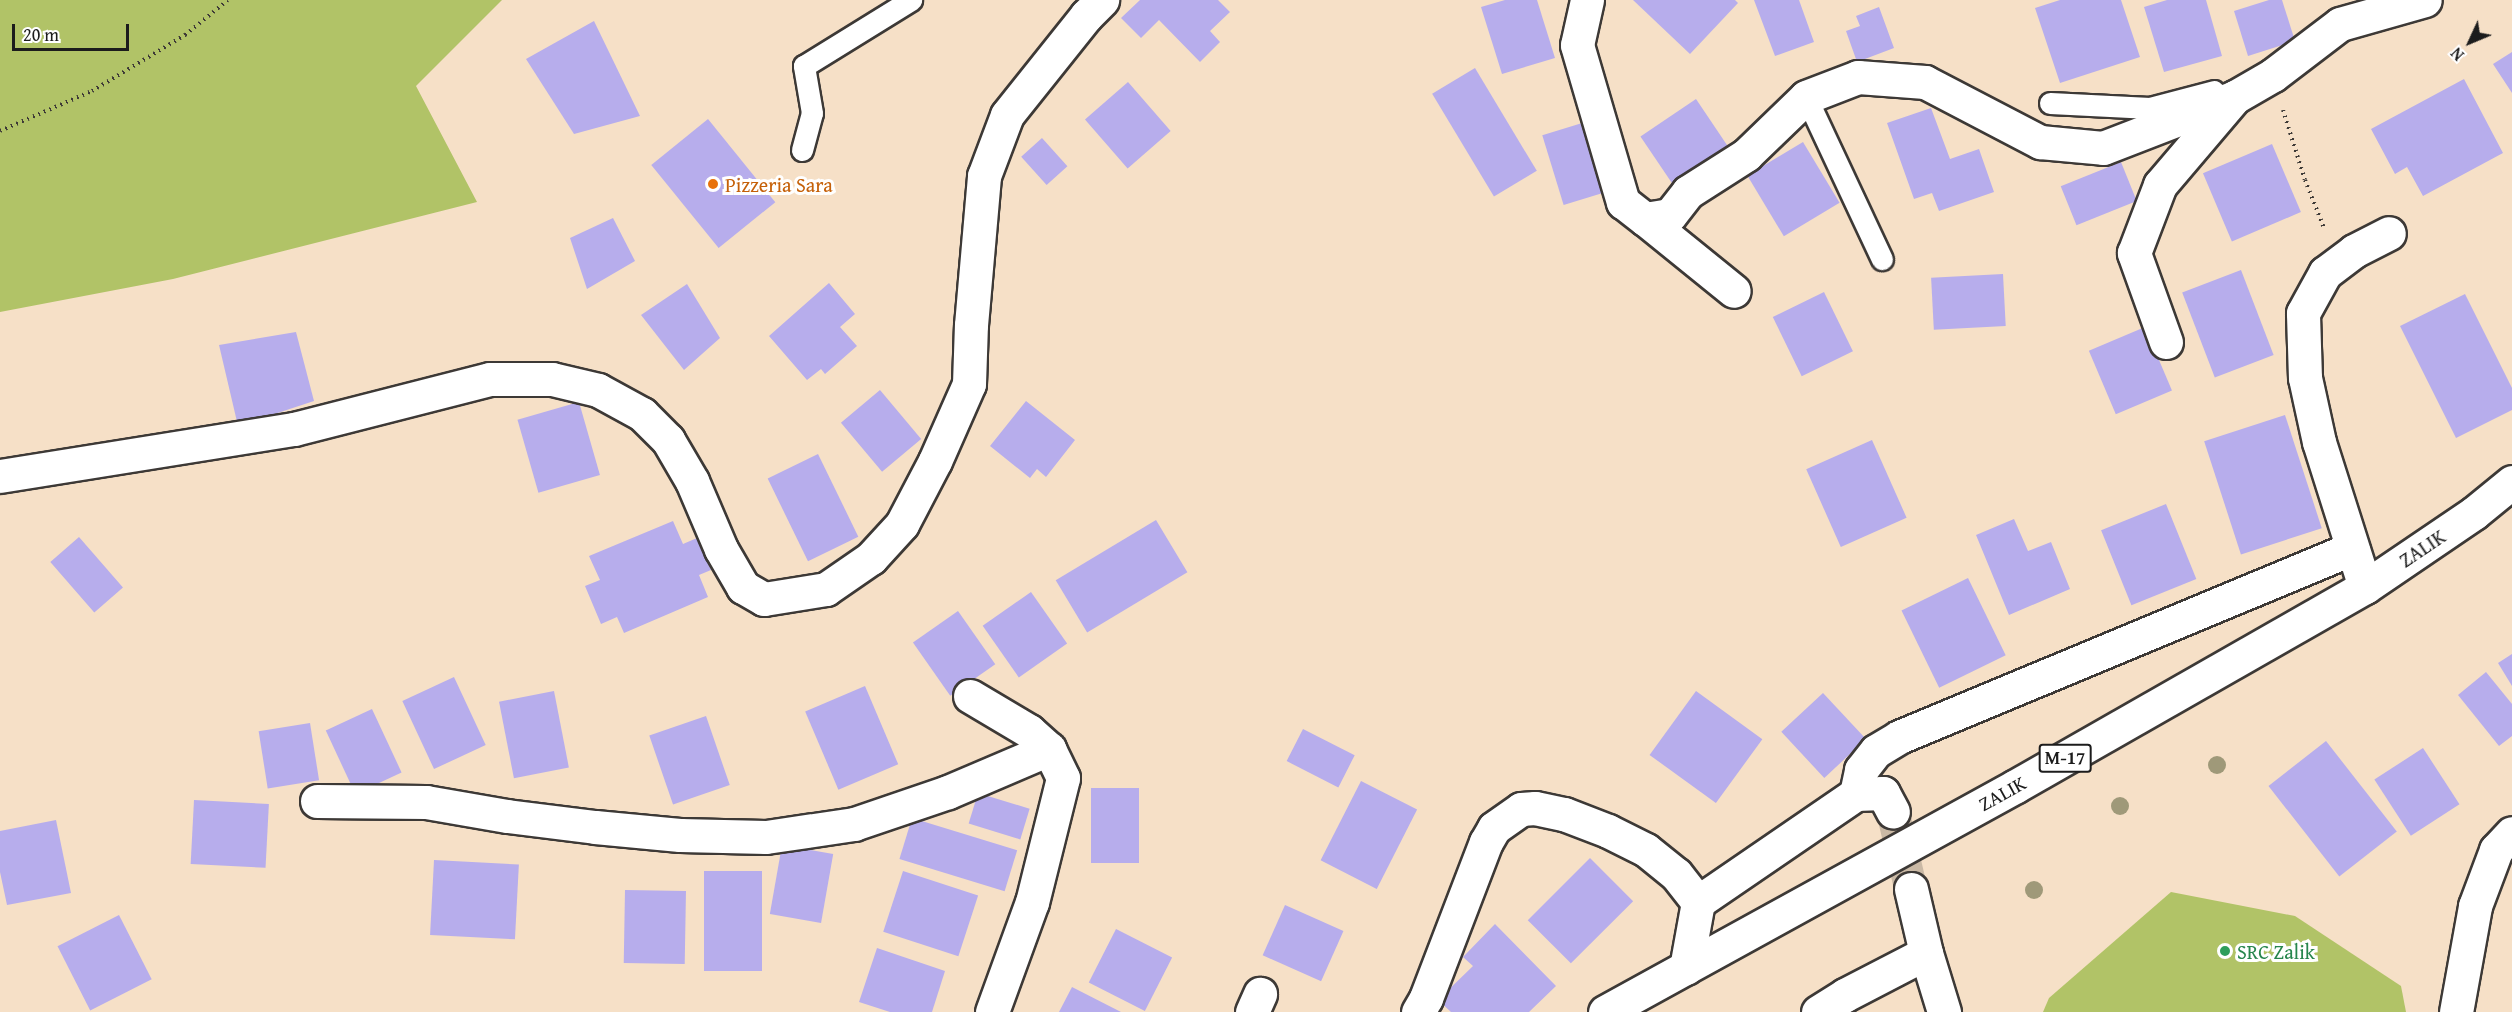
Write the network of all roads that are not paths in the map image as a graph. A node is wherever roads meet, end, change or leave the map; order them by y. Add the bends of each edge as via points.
1 (911, 0) edge
2 (1102, 0) edge
3 (1587, 0) edge
4 (2425, 0) edge
5 (2273, 75) junction
6 (1806, 97) junction
7 (2235, 97) junction
8 (2050, 103) dead end
9 (802, 150) dead end
10 (1645, 219) junction
11 (2389, 233) dead end
12 (1882, 260) dead end
13 (1734, 291) dead end
14 (2166, 342) dead end
15 (0, 476) edge
16 (2512, 482) edge
17 (2352, 548) junction
18 (2365, 587) junction
19 (970, 696) dead end
20 (1049, 749) junction
21 (1856, 794) junction
22 (317, 801) dead end
23 (1893, 812) tunnel mouth
24 (2512, 833) edge
25 (1911, 889) tunnel mouth
26 (1698, 902) junction
27 (1926, 953) junction
28 (1686, 968) junction
29 (992, 1012) edge
30 (1418, 1012) edge
31 (1605, 1012) edge
32 (1818, 1012) edge
33 (1944, 1012) edge
34 (2456, 1012) edge

1 - 9 lane via 804,66 812,113
2 - 15 street via 1007,115 984,176 970,325 969,384 935,460 902,524 871,558 826,589 764,599 743,587 668,440 642,414 598,390 552,379 490,379 294,429
3 - 10 street via 1577,45 1623,202
4 - 5 street via 2340,24
5 - 7 street
5 - 8 lane via 2150,108
6 - 7 street via 1858,77 1925,82 2040,142 2103,148
6 - 10 street via 1746,154 1688,192 1670,215
6 - 12 lane
7 - 14 street via 2160,186 2134,253
10 - 13 street
11 - 17 street via 2325,273 2303,313 2305,378 2319,442
16 - 18 street, ZALIK / M-17 via 2474,513
17 - 18 street
17 - 21 street via 1899,737 1876,752 1861,770
18 - 28 street, ZALIK / M-17
19 - 20 street via 1029,731
20 - 22 street via 948,792 854,824 766,837 606,828 426,802
20 - 29 street via 1063,778 1032,902
21 - 23 street via 1882,793
21 - 26 street
24 - 34 street via 2496,850 2475,906
25 - 27 street
26 - 28 street
26 - 30 street via 1676,874 1646,850 1564,814 1521,809 1494,828 1486,842
27 - 32 street
27 - 33 street
28 - 31 street, ZALIK / M-17

